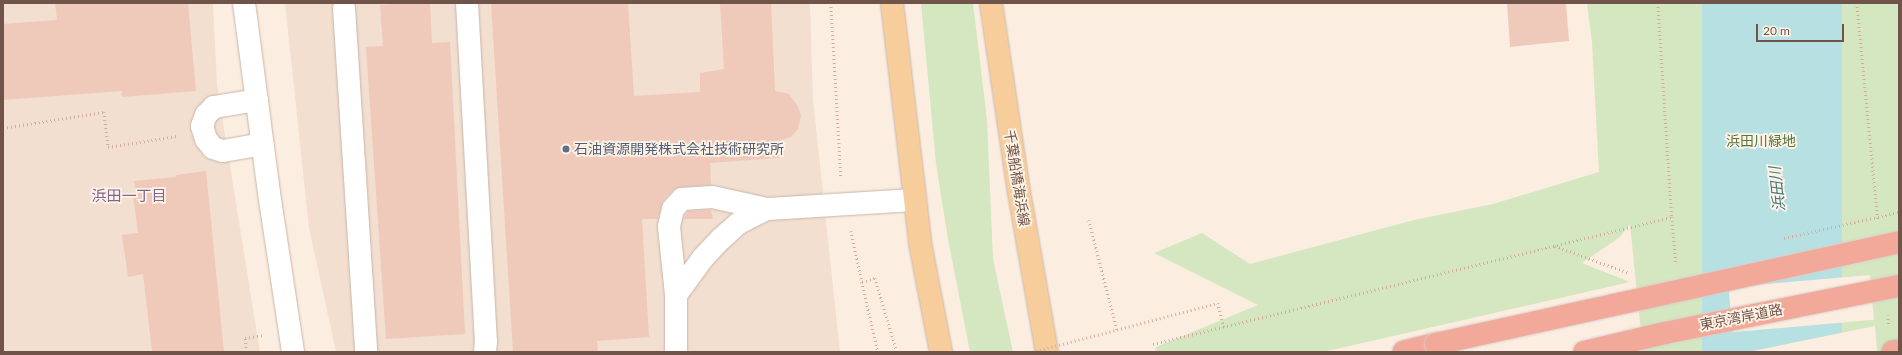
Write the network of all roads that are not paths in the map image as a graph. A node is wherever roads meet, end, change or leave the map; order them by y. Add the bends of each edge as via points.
1 (244, 3) edge
2 (467, 3) edge
3 (892, 3) edge
4 (991, 3) edge
5 (344, 8) dead end
6 (256, 100) junction
7 (262, 144) junction
8 (915, 200) junction
9 (767, 209) junction
10 (1899, 242) edge
11 (1899, 286) edge
12 (676, 295) junction
13 (1899, 351) edge
14 (293, 352) edge
15 (366, 352) edge
16 (485, 352) edge
17 (676, 352) edge
18 (941, 352) edge
19 (1047, 352) edge
20 (1404, 352) edge
21 (1584, 352) edge
22 (1893, 352) edge

1 - 6 street
2 - 16 street
3 - 8 main road
4 - 19 main road, 千葉船橋海浜線 via 1019,192
5 - 15 street
6 - 7 street
6 - 7 street via 214,107 206,115 202,126 206,139 213,148 223,151
7 - 14 street
8 - 9 street
8 - 18 main road via 920,243
9 - 12 street via 739,223 721,239 703,258
9 - 12 street via 712,197 679,201 673,209 669,227
10 - 20 highway, bridge
11 - 21 highway, 東京湾岸道路, bridge
12 - 17 street
13 - 22 highway

